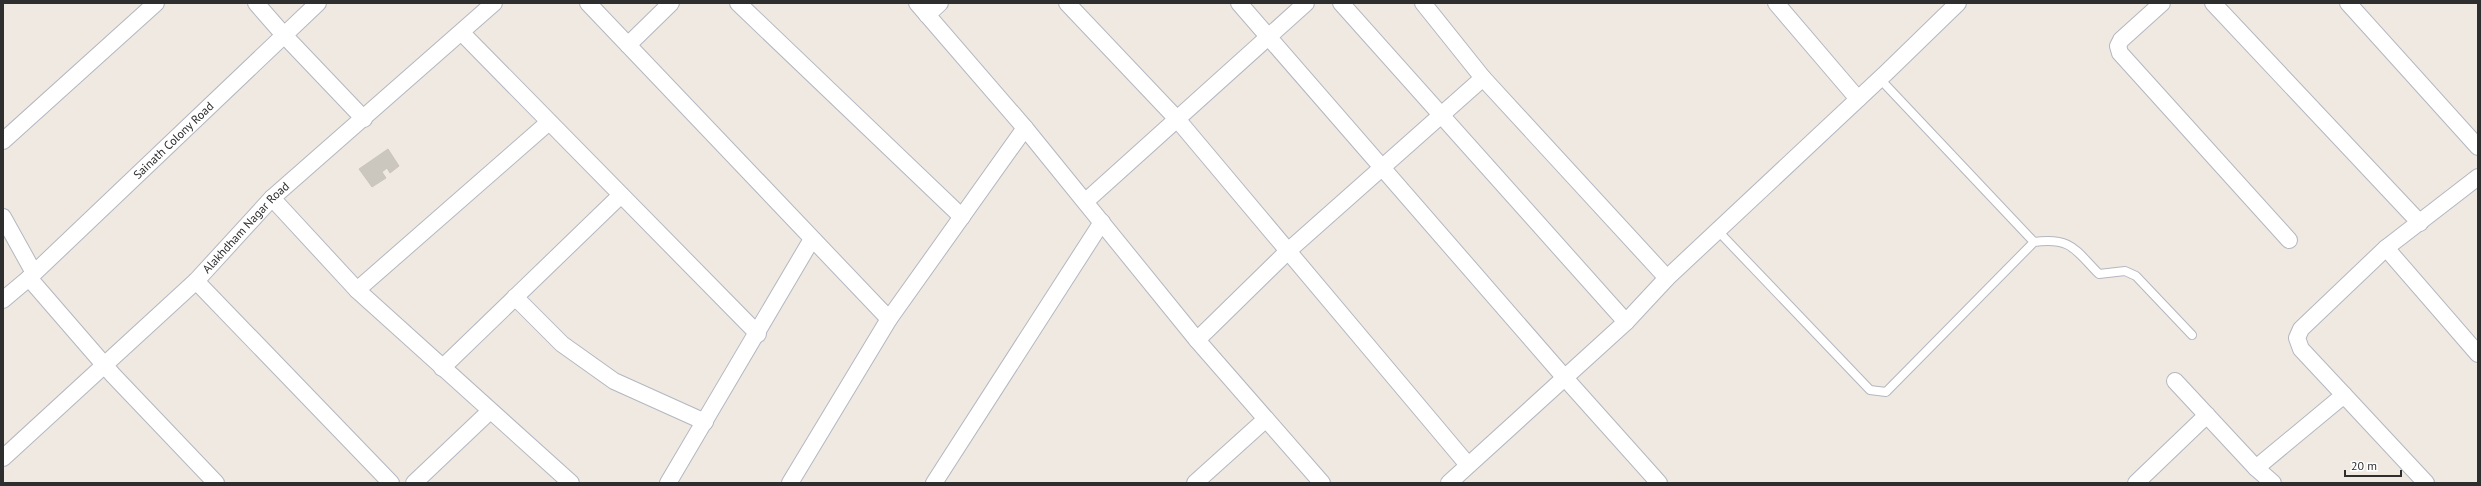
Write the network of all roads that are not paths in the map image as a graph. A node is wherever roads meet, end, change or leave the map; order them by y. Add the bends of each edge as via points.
1 (156, 3) edge
2 (256, 3) edge
3 (318, 3) edge
4 (494, 3) edge
5 (588, 3) edge
6 (671, 3) edge
7 (738, 3) edge
8 (940, 3) edge
9 (1067, 3) edge
10 (1239, 3) edge
11 (1306, 3) edge
12 (1341, 3) edge
13 (1423, 3) edge
14 (1776, 3) edge
15 (2162, 3) edge
16 (2213, 3) edge
17 (2348, 3) edge
18 (1955, 4) edge
19 (922, 9) edge
20 (462, 32) junction
21 (283, 34) junction
22 (1269, 38) junction
23 (628, 45) junction
24 (1483, 78) junction
25 (1880, 79) junction
26 (1858, 99) junction
27 (1443, 115) junction
28 (364, 119) junction
29 (1178, 119) junction
30 (549, 122) junction
31 (1025, 128) junction
32 (3, 141) edge
33 (2478, 147) edge
34 (1383, 167) junction
35 (2478, 177) edge
36 (621, 195) junction
37 (272, 198) junction
38 (1086, 201) junction
39 (3, 217) edge
40 (962, 217) junction
41 (1102, 222) junction
42 (2420, 223) junction
43 (1718, 231) junction
44 (812, 239) junction
45 (2290, 240) dead end
46 (2034, 242) junction
47 (2386, 248) junction
48 (1288, 251) junction
49 (32, 275) junction
50 (1667, 278) junction
51 (196, 281) junction
52 (357, 290) junction
53 (515, 297) junction
54 (3, 300) edge
55 (889, 319) junction
56 (1626, 322) junction
57 (758, 334) junction
58 (2192, 335) dead end
59 (1197, 340) junction
60 (2478, 354) edge
61 (105, 365) junction
62 (442, 368) junction
63 (1565, 378) junction
64 (2175, 380) dead end
65 (2344, 395) junction
66 (490, 411) junction
67 (2207, 415) junction
68 (1266, 419) junction
69 (705, 422) junction
70 (3, 458) edge
71 (1468, 465) junction
72 (2256, 468) junction
73 (216, 483) edge
74 (391, 483) edge
75 (414, 483) edge
76 (568, 483) edge
77 (668, 483) edge
78 (790, 483) edge
79 (934, 483) edge
80 (1195, 483) edge
81 (1322, 483) edge
82 (1449, 483) edge
83 (1659, 483) edge
84 (2136, 483) edge
85 (2273, 483) edge
86 (2426, 483) edge

1 - 32 street
2 - 21 street
3 - 21 street, Sainath Colony Road
4 - 20 street, Alakhdham Nagar Road
5 - 23 street
6 - 23 street
7 - 40 street
8 - 19 street
9 - 29 street
10 - 22 street
11 - 22 street
12 - 27 street
13 - 24 street
14 - 26 street
15 - 45 street via 2121,40 2118,46 2120,52
16 - 42 street
17 - 33 street
18 - 25 street
19 - 31 street
20 - 28 street, Alakhdham Nagar Road
20 - 30 street
21 - 28 street
21 - 49 street, Sainath Colony Road
22 - 29 street
22 - 34 street
23 - 44 street
24 - 27 street
24 - 50 street
25 - 26 street
25 - 46 lane
26 - 43 street
27 - 34 street
27 - 56 street
28 - 37 street, Alakhdham Nagar Road
29 - 38 street
29 - 48 street
30 - 36 street
30 - 52 street
31 - 38 street
31 - 40 street
34 - 48 street
34 - 63 street
35 - 42 street
36 - 53 street
36 - 57 street
37 - 51 street, Alakhdham Nagar Road
37 - 52 street
38 - 41 street
39 - 49 street
40 - 55 street
41 - 59 street
41 - 79 street
42 - 47 street
43 - 46 lane via 1870,390 1886,392
43 - 50 street
44 - 55 street
44 - 57 street
46 - 58 lane via 2053,239 2067,242 2099,274 2125,271 2136,276
47 - 60 street
47 - 65 street via 2301,329 2297,338 2301,349
48 - 59 street
48 - 71 street
49 - 54 street, Sainath Colony Road
49 - 61 street
50 - 56 street
51 - 61 street, Alakhdham Nagar Road
51 - 74 street
52 - 62 street
53 - 62 street
53 - 69 street via 562,344 614,381
55 - 78 street
56 - 63 street
57 - 69 street
59 - 68 street
61 - 70 street, Alakhdham Nagar Road
61 - 73 street
62 - 66 street
63 - 71 street
63 - 83 street
64 - 67 street
65 - 72 street
65 - 86 street
66 - 75 street
66 - 76 street
67 - 72 street
67 - 84 street
68 - 80 street
68 - 81 street
69 - 77 street
71 - 82 street
72 - 85 street

